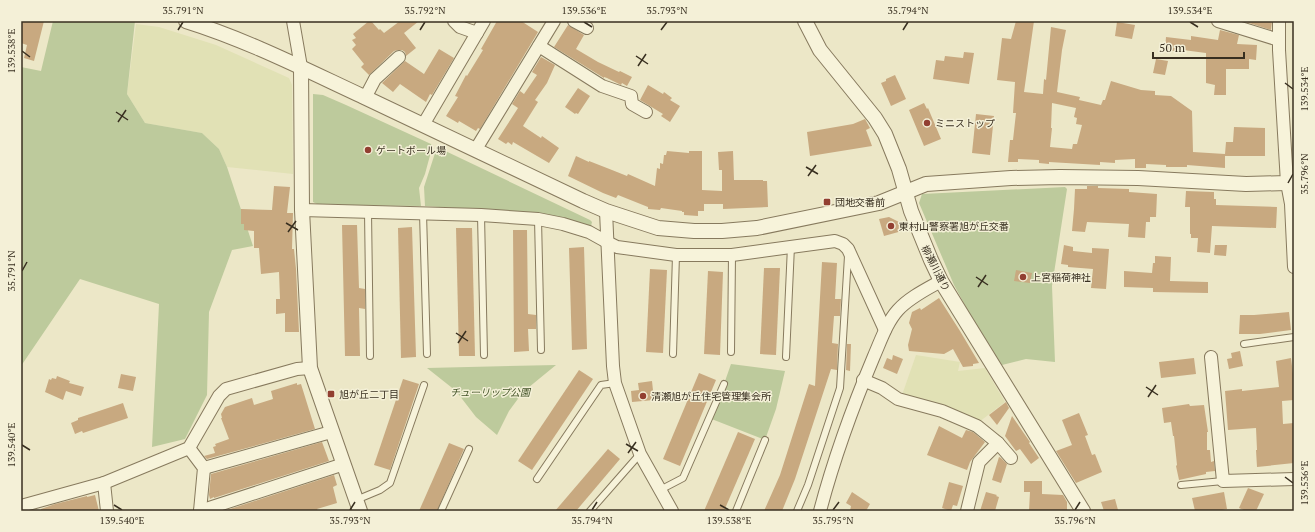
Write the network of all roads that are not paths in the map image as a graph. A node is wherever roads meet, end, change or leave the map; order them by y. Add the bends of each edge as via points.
1 (186, 21) edge
2 (293, 21) edge
3 (454, 21) edge
4 (484, 21) edge
5 (554, 21) edge
6 (574, 21) edge
7 (805, 21) edge
8 (1218, 21) edge
9 (1279, 21) edge
10 (587, 28) dead end
11 (477, 33) junction
12 (1279, 40) junction
13 (539, 46) junction
14 (399, 57) dead end
15 (302, 67) junction
16 (365, 98) junction
17 (646, 112) dead end
18 (423, 125) junction
19 (476, 150) junction
20 (1291, 182) edge
21 (906, 192) junction
22 (1293, 204) edge
23 (302, 210) junction
24 (606, 211) junction
25 (368, 212) junction
26 (423, 213) junction
27 (481, 214) junction
28 (538, 219) junction
29 (607, 242) junction
30 (792, 246) junction
31 (848, 249) junction
32 (676, 255) junction
33 (732, 255) junction
34 (1294, 267) edge
35 (941, 281) junction
36 (885, 330) junction
37 (1294, 337) edge
38 (1244, 344) dead end
39 (541, 350) dead end
40 (731, 352) dead end
41 (427, 354) dead end
42 (672, 354) dead end
43 (484, 355) dead end
44 (370, 356) dead end
45 (786, 357) dead end
46 (1211, 357) dead end
47 (310, 368) junction
48 (864, 380) junction
49 (615, 383) junction
50 (724, 384) dead end
51 (424, 385) dead end
52 (331, 432) junction
53 (765, 440) dead end
54 (998, 443) junction
55 (189, 448) junction
56 (469, 449) dead end
57 (640, 454) junction
58 (1011, 458) dead end
59 (344, 464) junction
60 (204, 468) junction
61 (537, 479) dead end
62 (1294, 479) edge
63 (1223, 481) junction
64 (104, 483) junction
65 (1181, 485) dead end
66 (660, 490) junction
67 (358, 506) edge
68 (28, 507) edge
69 (107, 511) edge
70 (200, 511) edge
71 (441, 511) edge
72 (590, 511) edge
73 (672, 511) edge
74 (736, 511) edge
75 (797, 511) edge
76 (820, 511) edge
77 (967, 511) edge
78 (1083, 511) edge

1 - 15 street via 240,40
2 - 15 street
3 - 11 street via 460,28
4 - 11 street
5 - 13 street
6 - 10 street
7 - 21 street, 柳瀬川通り via 820,50 885,134
8 - 12 street
9 - 12 street
11 - 18 street
12 - 20 street
13 - 17 street via 602,86 631,96 632,104
13 - 19 street
14 - 16 street via 374,79
15 - 16 street
15 - 23 street
16 - 18 street
18 - 19 street
19 - 24 street
20 - 21 street via 1246,184 1138,178 1011,178 926,184
20 - 22 street
21 - 24 street via 879,203 757,228 722,231 658,228
21 - 35 street, 柳瀬川通り via 911,211
22 - 34 street
23 - 25 street
23 - 47 street
24 - 29 street
25 - 26 street
25 - 44 lane
26 - 27 street
26 - 41 lane
27 - 28 street
27 - 43 lane
28 - 29 street via 589,232
28 - 39 lane
29 - 32 street via 618,247
29 - 49 street
30 - 31 street via 835,241
30 - 33 street
30 - 45 lane
31 - 36 street
31 - 75 lane via 840,388
32 - 33 street
32 - 42 lane
33 - 40 lane
35 - 36 street via 904,304
35 - 78 street, 柳瀬川通り
36 - 48 street
37 - 38 lane
46 - 63 street
47 - 52 street
47 - 55 street via 297,369 226,390 219,396
48 - 54 street via 898,399 942,411 977,426
48 - 76 street
49 - 57 street
49 - 61 lane via 602,385
50 - 66 lane via 683,478
51 - 67 lane via 390,483
52 - 59 street
52 - 60 street
53 - 74 lane
54 - 58 street
54 - 77 street via 979,462
55 - 60 street
55 - 64 street
56 - 71 lane
57 - 66 street
57 - 72 lane
59 - 67 street
59 - 70 street
60 - 70 street
62 - 63 street
63 - 65 lane
64 - 68 street
64 - 69 street
66 - 73 street

